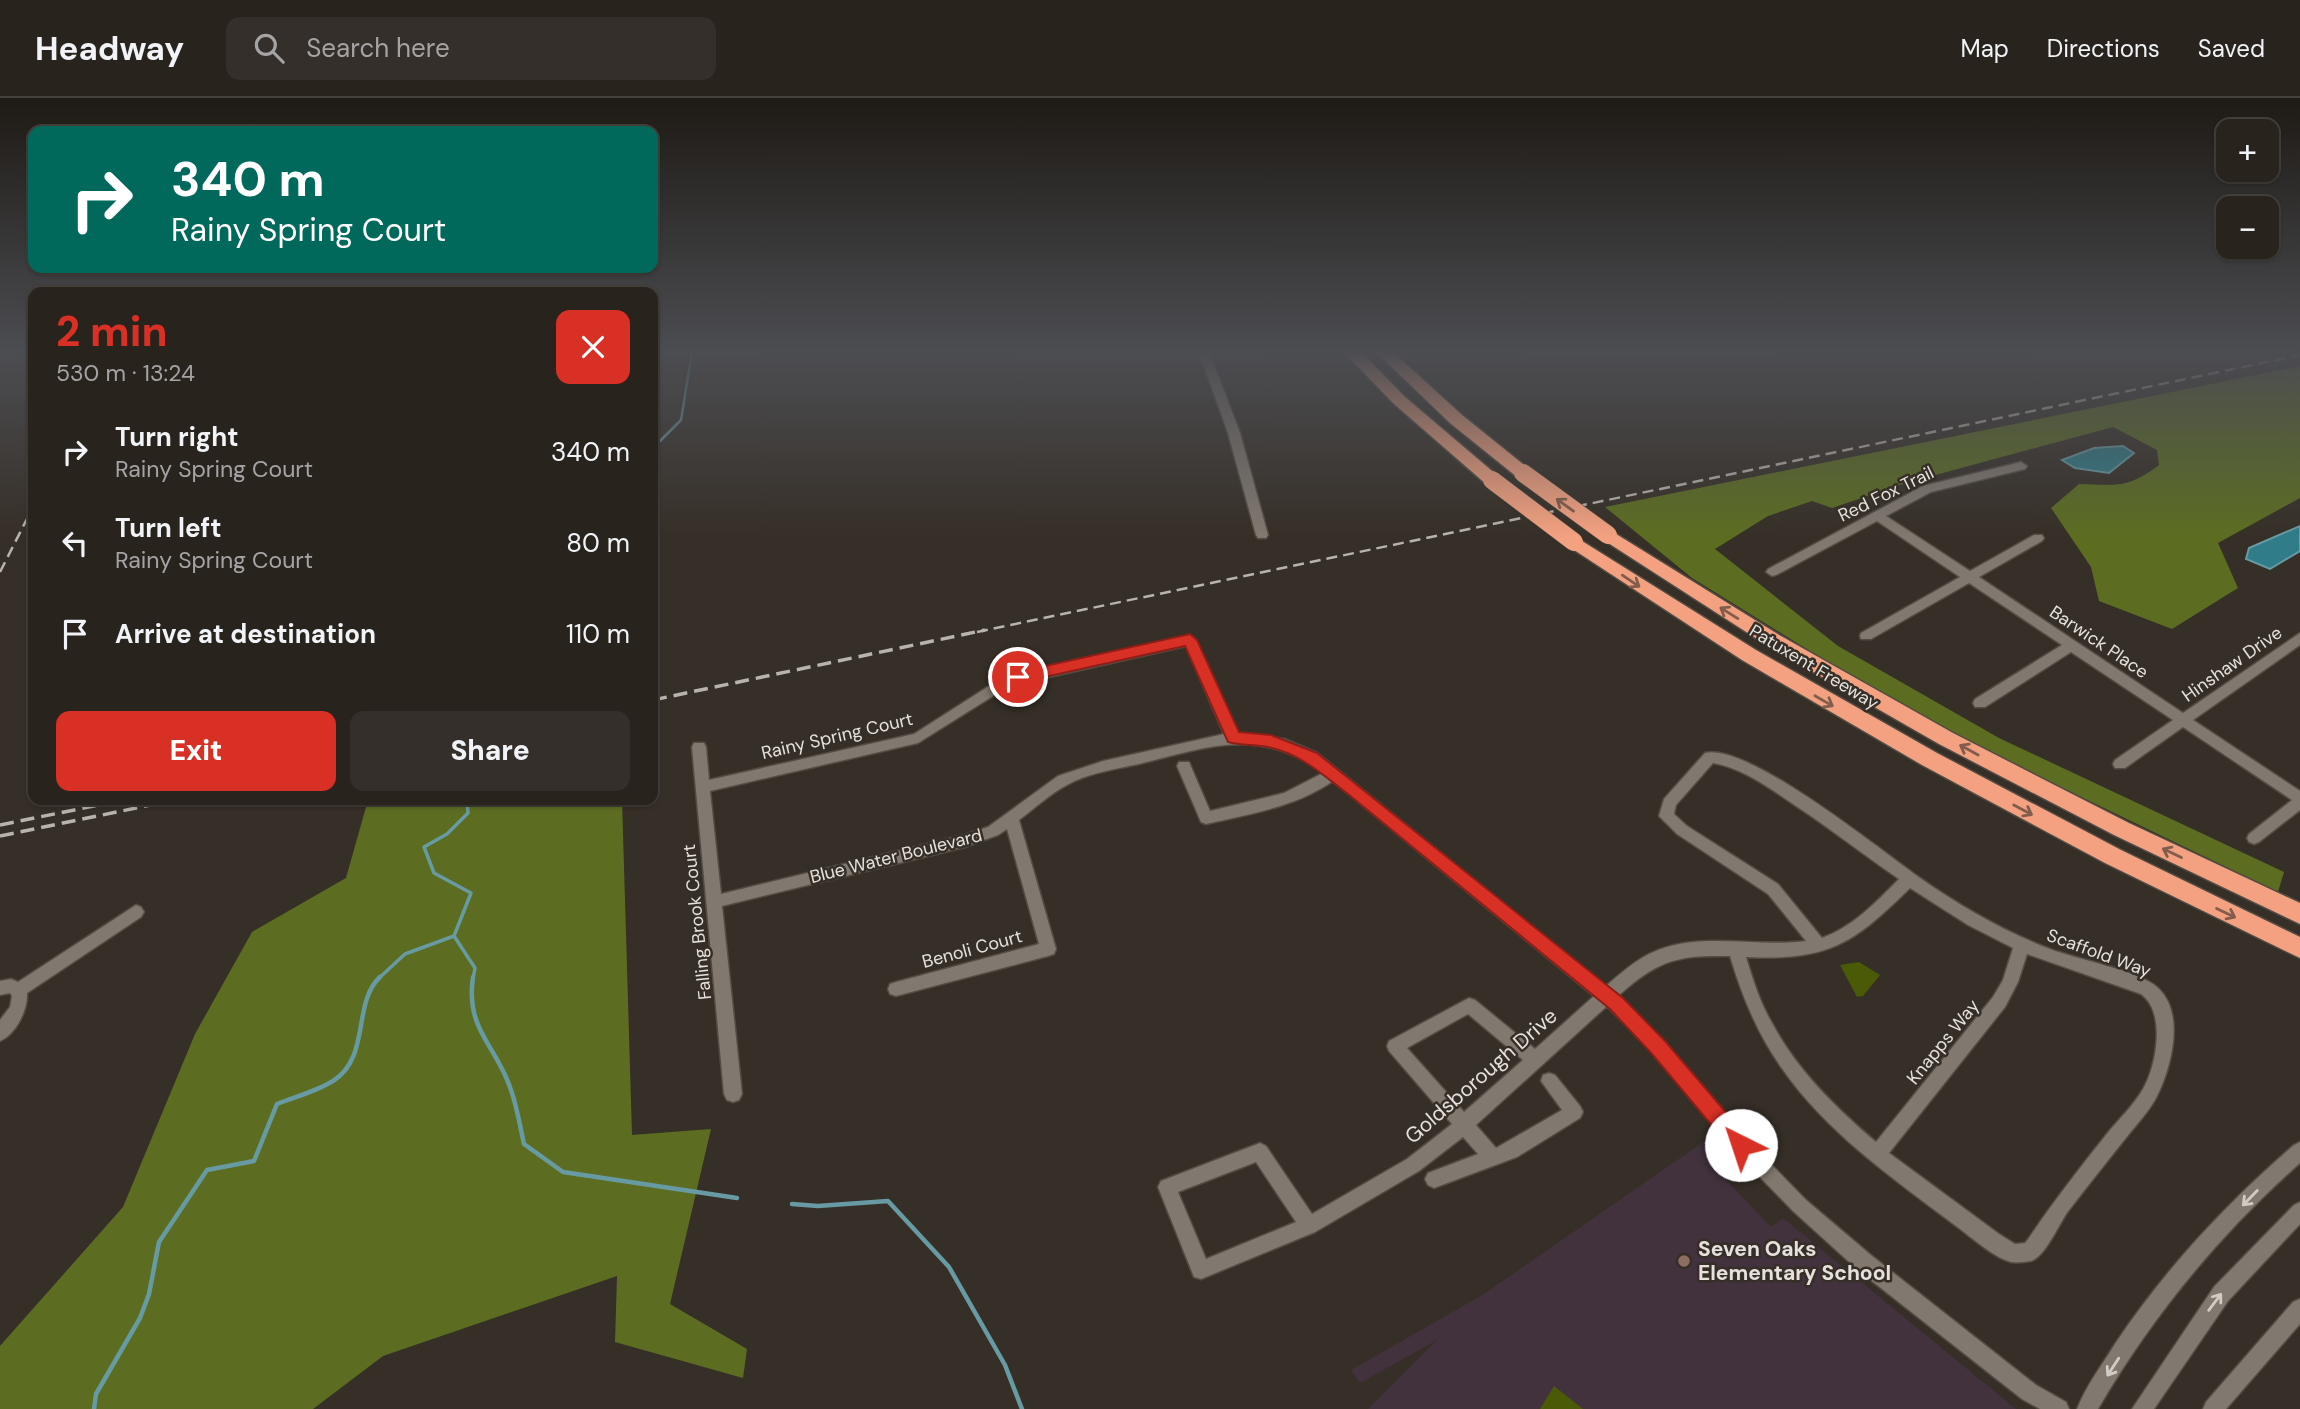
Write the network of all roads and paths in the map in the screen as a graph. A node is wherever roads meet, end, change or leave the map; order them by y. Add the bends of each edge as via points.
1 (1227, 413) edge
2 (1407, 413) edge
3 (1414, 413) edge
4 (1450, 413) edge
5 (1464, 413) edge
6 (1464, 457) junction
7 (2021, 466) dead end
8 (1519, 470) junction
9 (1878, 516) junction
10 (1262, 535) dead end
11 (2038, 538) dead end
12 (1772, 572) dead end
13 (1970, 577) junction
14 (1866, 636) dead end
15 (2300, 638) edge
16 (2072, 645) junction
17 (1980, 703) dead end
18 (2184, 720) junction
19 (1233, 738) junction
20 (699, 747) dead end
21 (2120, 764) dead end
22 (1185, 766) dead end
23 (1333, 773) junction
24 (703, 787) junction
25 (2300, 800) edge
26 (1012, 819) junction
27 (2254, 838) dead end
28 (1909, 879) junction
29 (714, 902) junction
30 (136, 912) dead end
31 (2300, 914) edge
32 (2022, 945) junction
33 (1819, 946) junction
34 (2300, 948) edge
35 (1736, 951) junction
36 (0, 988) edge
37 (897, 989) dead end
38 (19, 990) junction
39 (1607, 995) junction
40 (0, 1033) edge
41 (1535, 1059) junction
42 (1549, 1081) dead end
43 (733, 1094) dead end
44 (1462, 1126) junction
45 (2300, 1151) edge
46 (1877, 1154) junction
47 (1493, 1158) junction
48 (1434, 1179) dead end
49 (2300, 1211) edge
50 (1308, 1226) junction
51 (2300, 1309) edge
52 (2029, 1392) junction
53 (2044, 1409) edge
54 (2059, 1409) edge
55 (2087, 1409) edge
56 (2142, 1409) edge
57 (2213, 1409) edge

1 - 10 street
2 - 6 highway
3 - 6 highway, Patuxent Freeway
4 - 8 highway, Patuxent Freeway
5 - 8 highway
6 -> 34 highway, Patuxent Freeway, bridge via 1574,542 1722,640 1865,724 2079,840
7 - 9 street, Red Fox Trail via 1927,489
31 -> 8 highway, Patuxent Freeway, bridge via 2094,815 1884,703 1734,616 1608,535
9 - 12 street, Red Fox Trail
9 - 13 street, Barwick Place
11 - 13 street
13 - 14 street
13 - 16 street, Barwick Place
15 - 18 street, Hinshaw Drive
16 - 17 street
16 - 18 street, Barwick Place
18 - 21 street, Hinshaw Drive
18 - 25 street, Barwick Place
19 - 23 street, Blue Water Boulevard via 1284,744
19 - 24 street, Rainy Spring Court via 1190,640 1005,682 918,738
19 - 26 street, Blue Water Boulevard via 1082,773 1050,788
20 - 24 street, Falling Brook Court
22 - 23 street via 1206,818 1295,797
23 - 39 street, Blue Water Boulevard
24 - 29 street, Falling Brook Court
25 - 27 street
26 - 29 street, Blue Water Boulevard via 965,841
26 - 37 street, Benoli Court via 1048,949
28 - 32 street, Scaffold Way
28 - 33 street, Goldsborough Drive via 1853,932
28 - 33 street, Scaffold Way via 1783,789 1734,761 1717,756 1704,761 1669,803 1666,816 1773,889
29 - 43 street, Falling Brook Court
30 - 38 street
32 - 46 street, Knapps Way via 1999,1002
32 - 46 street, Scaffold Way via 2141,985 2157,999 2164,1048 2157,1079 2138,1111 2029,1252 1992,1241
33 - 35 street, Goldsborough Drive via 1778,953
35 - 39 street, Goldsborough Drive via 1667,952 1643,964
35 - 46 street, Scaffold Way via 1759,1015 1789,1064 1840,1122
36 - 38 street
38 - 40 street via 18,1009
39 - 41 street, Goldsborough Drive
39 - 52 street, Blue Water Boulevard via 1800,1206
41 - 44 street, Goldsborough Drive
41 - 44 street via 1469,1005 1395,1046
42 - 47 street via 1574,1112
44 - 47 street
44 - 50 street, Goldsborough Drive via 1413,1165
45 -> 55 street via 2199,1249 2141,1325
47 - 48 street
56 -> 49 street via 2221,1294
50 - 50 street, Goldsborough Drive via 1201,1270 1167,1188 1260,1152
51 - 57 street
52 - 53 street, Blue Water Boulevard
52 - 54 street, Blue Water Boulevard

